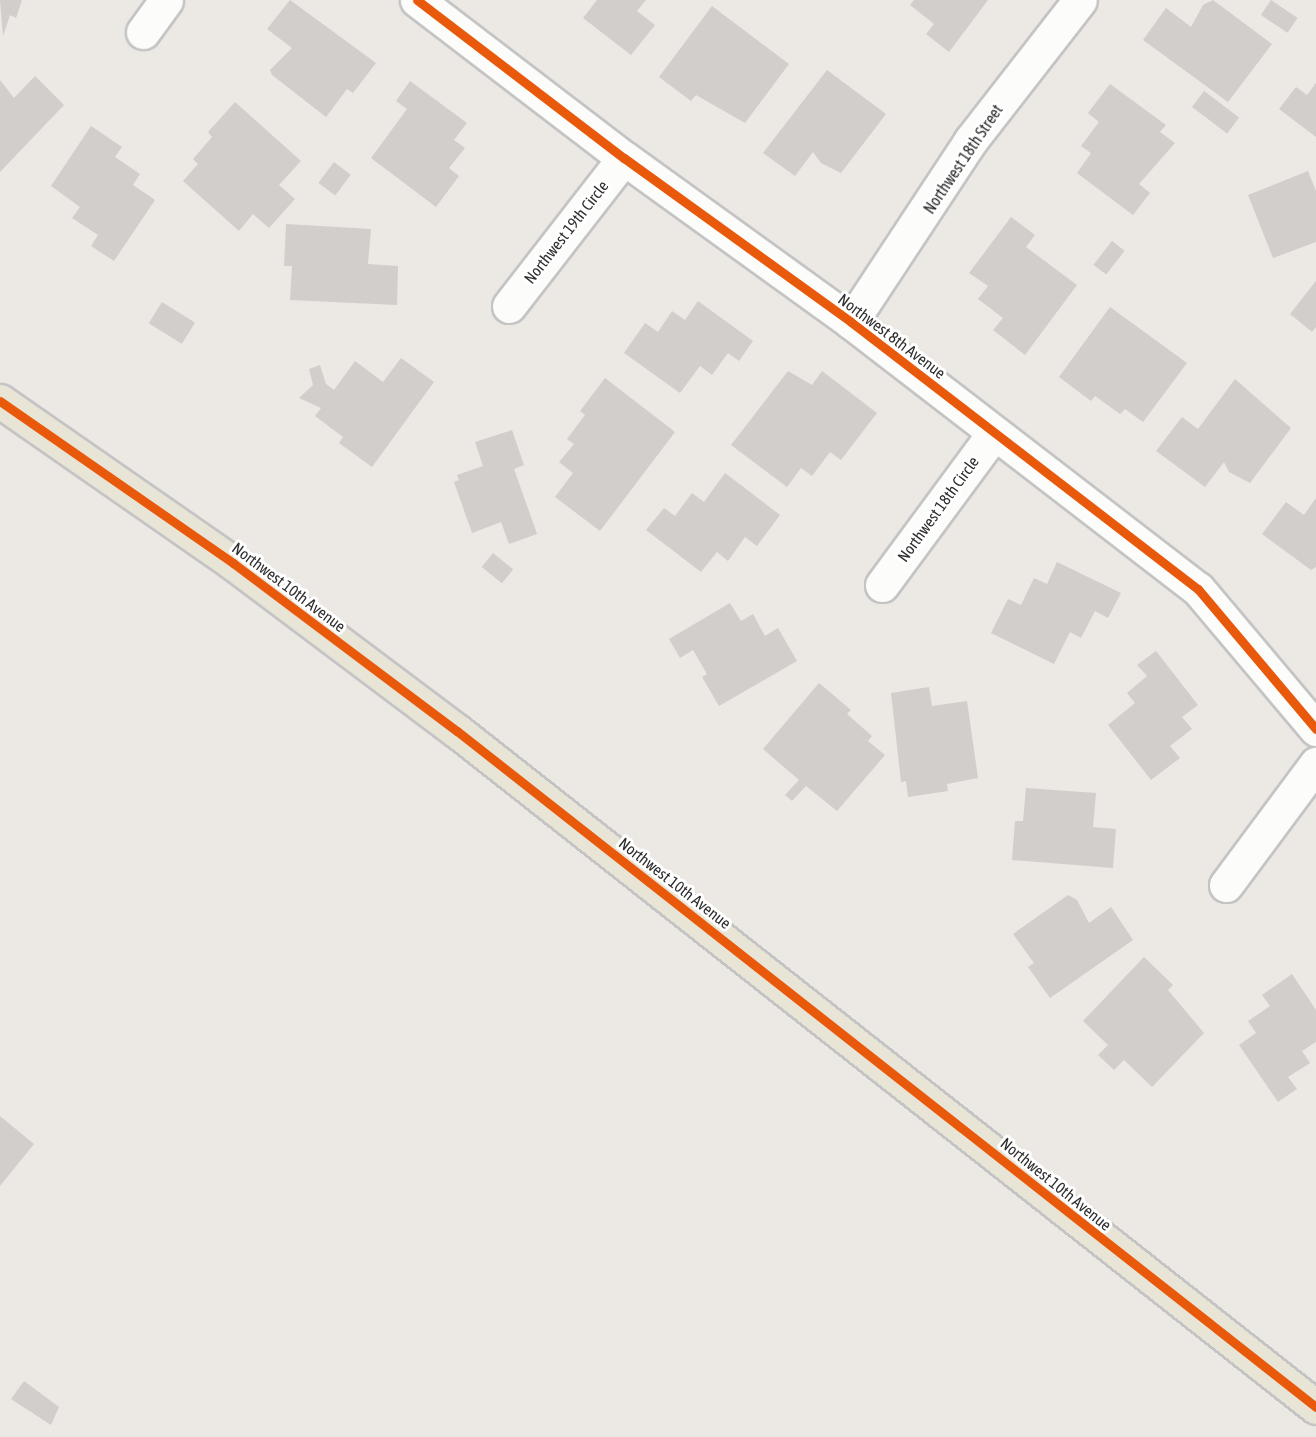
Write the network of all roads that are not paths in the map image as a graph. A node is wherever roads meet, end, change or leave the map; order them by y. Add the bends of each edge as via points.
1 (166, 0) edge
2 (417, 0) edge
3 (1080, 0) edge
4 (143, 32) dead end
5 (624, 158) junction
6 (508, 306) dead end
7 (851, 322) junction
8 (0, 401) edge
9 (994, 433) junction
10 (882, 585) dead end
11 (1316, 729) edge
12 (1316, 765) edge
13 (1226, 885) dead end
14 (1316, 1407) edge

1 - 4 street
2 - 5 street, Northwest 8th Avenue
3 - 7 street, Northwest 18th Street via 971,140 888,273
5 - 6 street, Northwest 19th Circle
5 - 7 street, Northwest 8th Avenue
7 - 9 street, Northwest 8th Avenue
8 - 14 main road, Northwest 10th Avenue via 233,563 457,731
9 - 10 street, Northwest 18th Circle
9 - 11 street, Northwest 8th Avenue via 1198,589
12 - 13 street

